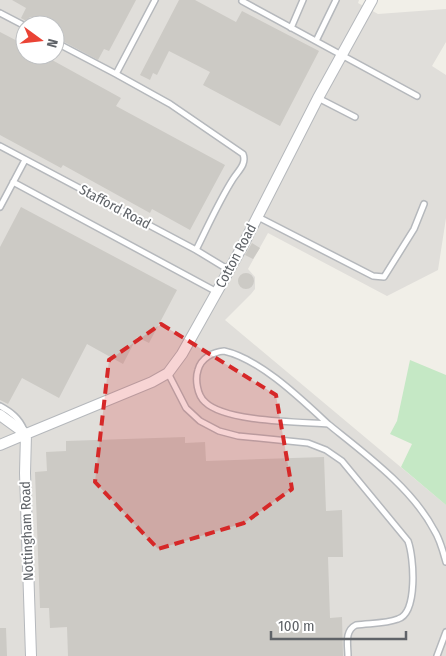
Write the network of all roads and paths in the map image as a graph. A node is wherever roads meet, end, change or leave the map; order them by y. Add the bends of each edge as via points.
1 (155, 0) edge
2 (303, 0) edge
3 (336, 0) edge
4 (372, 0) edge
5 (242, 2) dead end
6 (0, 13) edge
7 (15, 21) edge
8 (291, 28) junction
9 (316, 41) junction
10 (65, 47) edge
11 (342, 55) junction
12 (116, 74) junction
13 (416, 96) dead end
14 (318, 98) junction
15 (355, 117) dead end
16 (0, 146) edge
17 (25, 160) junction
18 (13, 182) junction
19 (424, 204) dead end
20 (0, 207) edge
21 (257, 216) junction
22 (196, 250) junction
23 (229, 270) junction
24 (217, 292) junction
25 (168, 373) junction
26 (0, 406) edge
27 (0, 416) edge
28 (328, 424) junction
29 (26, 434) junction
30 (0, 445) edge
31 (446, 562) edge
32 (446, 632) edge
33 (31, 656) edge
34 (348, 656) edge
35 (437, 656) edge

1 - 12 lane
2 - 8 lane
3 - 9 lane
4 - 11 street, Cotton Road
5 - 8 lane
6 - 7 lane
8 - 9 lane
9 - 11 lane
10 - 12 lane
11 - 13 lane
11 - 14 street, Cotton Road
12 - 22 lane via 170,104 245,157
14 - 15 lane
14 - 21 street, Cotton Road
16 - 17 lane, Stafford Road
17 - 18 lane
17 - 22 lane, Stafford Road
18 - 20 lane
18 - 24 lane
19 - 21 lane via 414,229 384,277 373,276
21 - 23 street, Cotton Road
22 - 23 lane, Stafford Road
23 - 24 street, Cotton Road
24 - 25 street, Cotton Road
25 - 29 street, Cotton Road
25 - 34 lane via 186,408 200,421 238,436 308,443 342,461 408,541 412,551 412,601 409,610 398,619 351,627
26 - 29 lane via 20,421
27 - 29 street
28 - 28 lane via 262,420 217,409 205,402 199,392 200,365 216,352 234,353 262,369
28 - 31 lane via 399,484 434,530
29 - 30 street
29 - 33 street, Nottingham Road
32 - 35 lane

